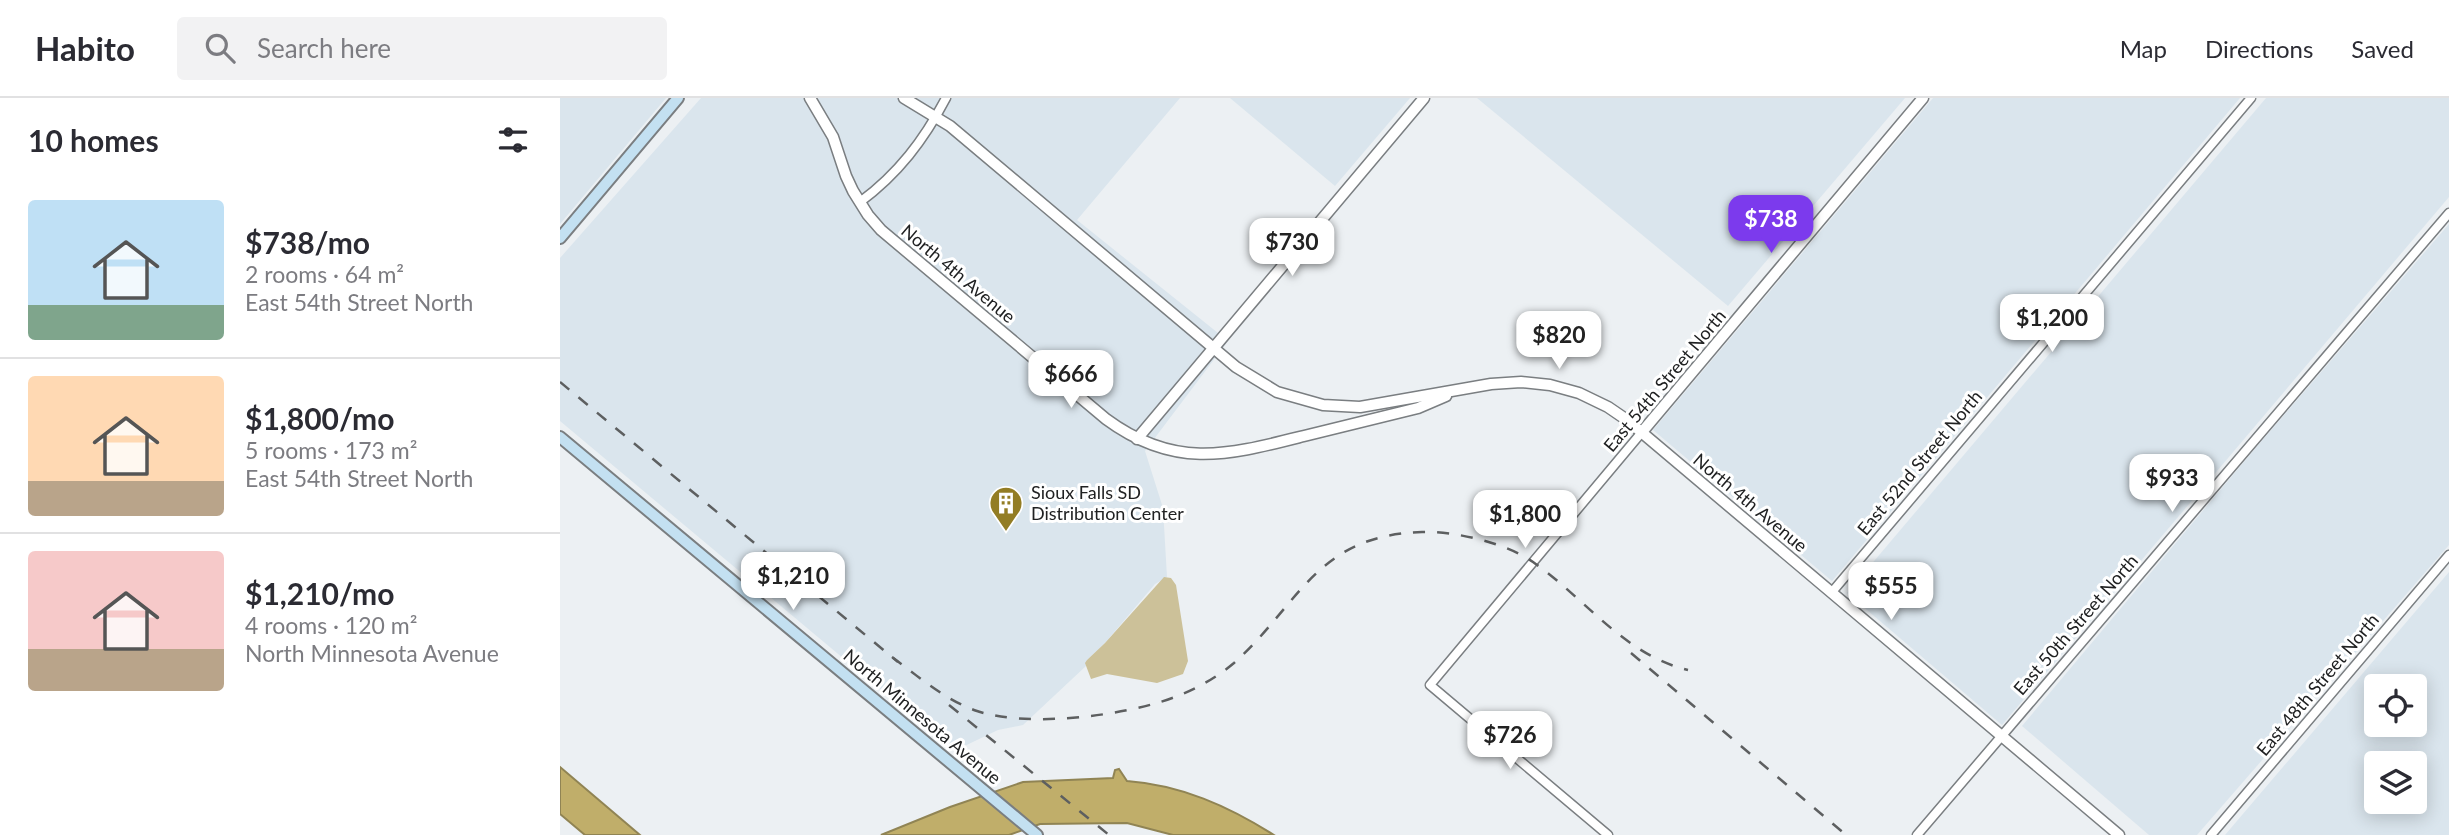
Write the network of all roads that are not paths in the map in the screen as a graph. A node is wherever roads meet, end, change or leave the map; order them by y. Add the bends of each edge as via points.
1 (678, 98) edge
2 (810, 98) edge
3 (904, 98) edge
4 (946, 98) edge
5 (1424, 98) edge
6 (1923, 98) edge
7 (2251, 98) edge
8 (936, 116) junction
9 (860, 202) junction
10 (2449, 213) edge
11 (560, 238) edge
12 (1214, 348) junction
13 (1456, 391) junction
14 (1642, 432) junction
15 (560, 437) edge
16 (1137, 439) junction
17 (2449, 555) edge
18 (1832, 592) junction
19 (2002, 736) junction
20 (1037, 835) edge
21 (1608, 835) edge
22 (1917, 835) edge
23 (2119, 835) edge
24 (2211, 835) edge

1 - 11 main road
2 - 9 street, North 4th Avenue via 830,130
3 - 8 street, North 4th Avenue
4 - 8 street
5 - 12 street
6 - 14 street, East 54th Street North
7 - 18 street, East 52nd Street North
8 - 9 street via 896,172
8 - 12 street, North 4th Avenue
9 - 16 street, North 4th Avenue via 895,243 1106,419
10 - 19 street, East 50th Street North
12 - 13 street, North 4th Avenue via 1263,385 1322,405 1360,407
12 - 16 street
13 - 14 street, North 4th Avenue via 1506,382 1550,385 1600,403
13 - 16 street, North 4th Avenue via 1418,408 1226,454 1181,452
14 - 18 street, North 4th Avenue
14 - 21 street, East 54th Street North via 1430,685
15 - 20 main road, North Minnesota Avenue
17 - 24 street, East 48th Street North
18 - 19 street, North 4th Avenue
19 - 22 street, East 50th Street North
19 - 23 street, North 4th Avenue

